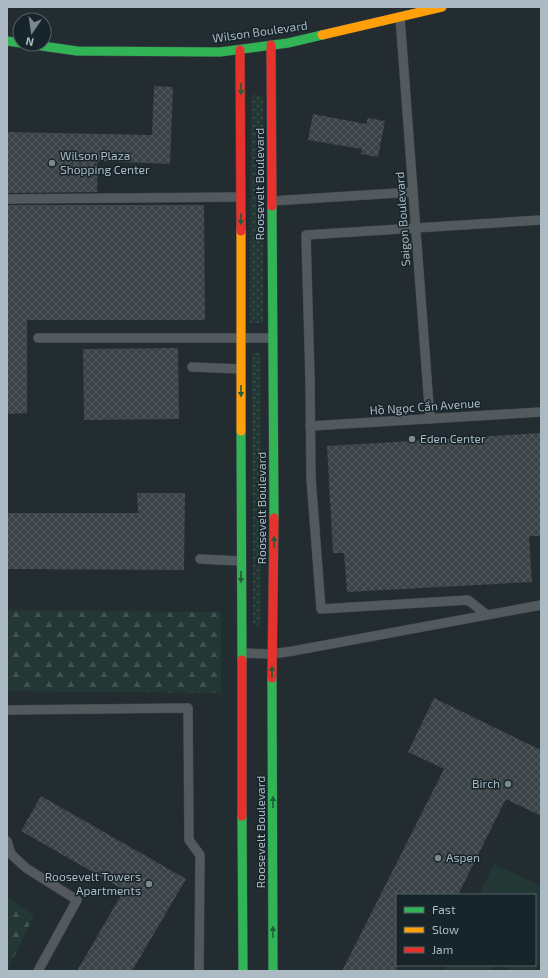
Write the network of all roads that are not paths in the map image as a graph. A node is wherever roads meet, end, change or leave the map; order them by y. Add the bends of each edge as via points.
1 (442, 7) edge
2 (430, 8) edge
3 (400, 17) junction
4 (7, 41) edge
5 (271, 45) junction
6 (240, 50) junction
7 (413, 192) junction
8 (241, 197) junction
9 (7, 199) edge
10 (272, 201) junction
11 (541, 220) edge
12 (416, 228) junction
13 (38, 338) dead end
14 (241, 338) junction
15 (273, 338) junction
16 (192, 367) dead end
17 (241, 369) junction
18 (541, 412) edge
19 (430, 419) junction
20 (310, 426) junction
21 (200, 559) dead end
22 (241, 561) junction
23 (541, 605) edge
24 (487, 614) junction
25 (242, 653) junction
26 (272, 654) junction
27 (7, 710) edge
28 (7, 841) edge
29 (38, 971) edge
30 (198, 971) edge
31 (243, 971) edge
32 (273, 971) edge

1 - 2 main road, Wilson Boulevard
2 - 3 main road, Wilson Boulevard
3 - 5 main road, Wilson Boulevard
3 - 7 lane, Saigon Boulevard
4 - 6 main road, Wilson Boulevard via 45,48 87,51
5 - 6 main road, Wilson Boulevard
5 - 10 main road, Roosevelt Boulevard
6 -> 8 main road, Roosevelt Boulevard
7 - 10 lane
7 - 12 lane, Saigon Boulevard
8 - 9 lane
8 -> 14 main road, Roosevelt Boulevard
10 - 15 main road, Roosevelt Boulevard
11 - 12 lane
12 - 19 lane, Saigon Boulevard
12 - 20 lane via 306,235
13 - 14 lane
14 - 15 lane
14 - 17 main road, Roosevelt Boulevard
26 -> 15 main road, Roosevelt Boulevard
16 - 17 lane
17 -> 22 main road, Roosevelt Boulevard
18 - 19 lane, Hồ Ngọc Cẩn Avenue
19 - 20 lane, Hồ Ngọc Cẩn Avenue
20 - 24 lane via 311,478 322,609 468,600
21 - 22 lane
22 -> 25 main road, Roosevelt Boulevard
23 - 24 lane
24 - 26 lane
25 - 26 lane
25 - 31 main road, Roosevelt Boulevard
32 -> 26 main road, Roosevelt Boulevard
27 - 30 lane via 188,708 189,840 200,855
28 - 29 lane via 12,854 26,868 77,900

